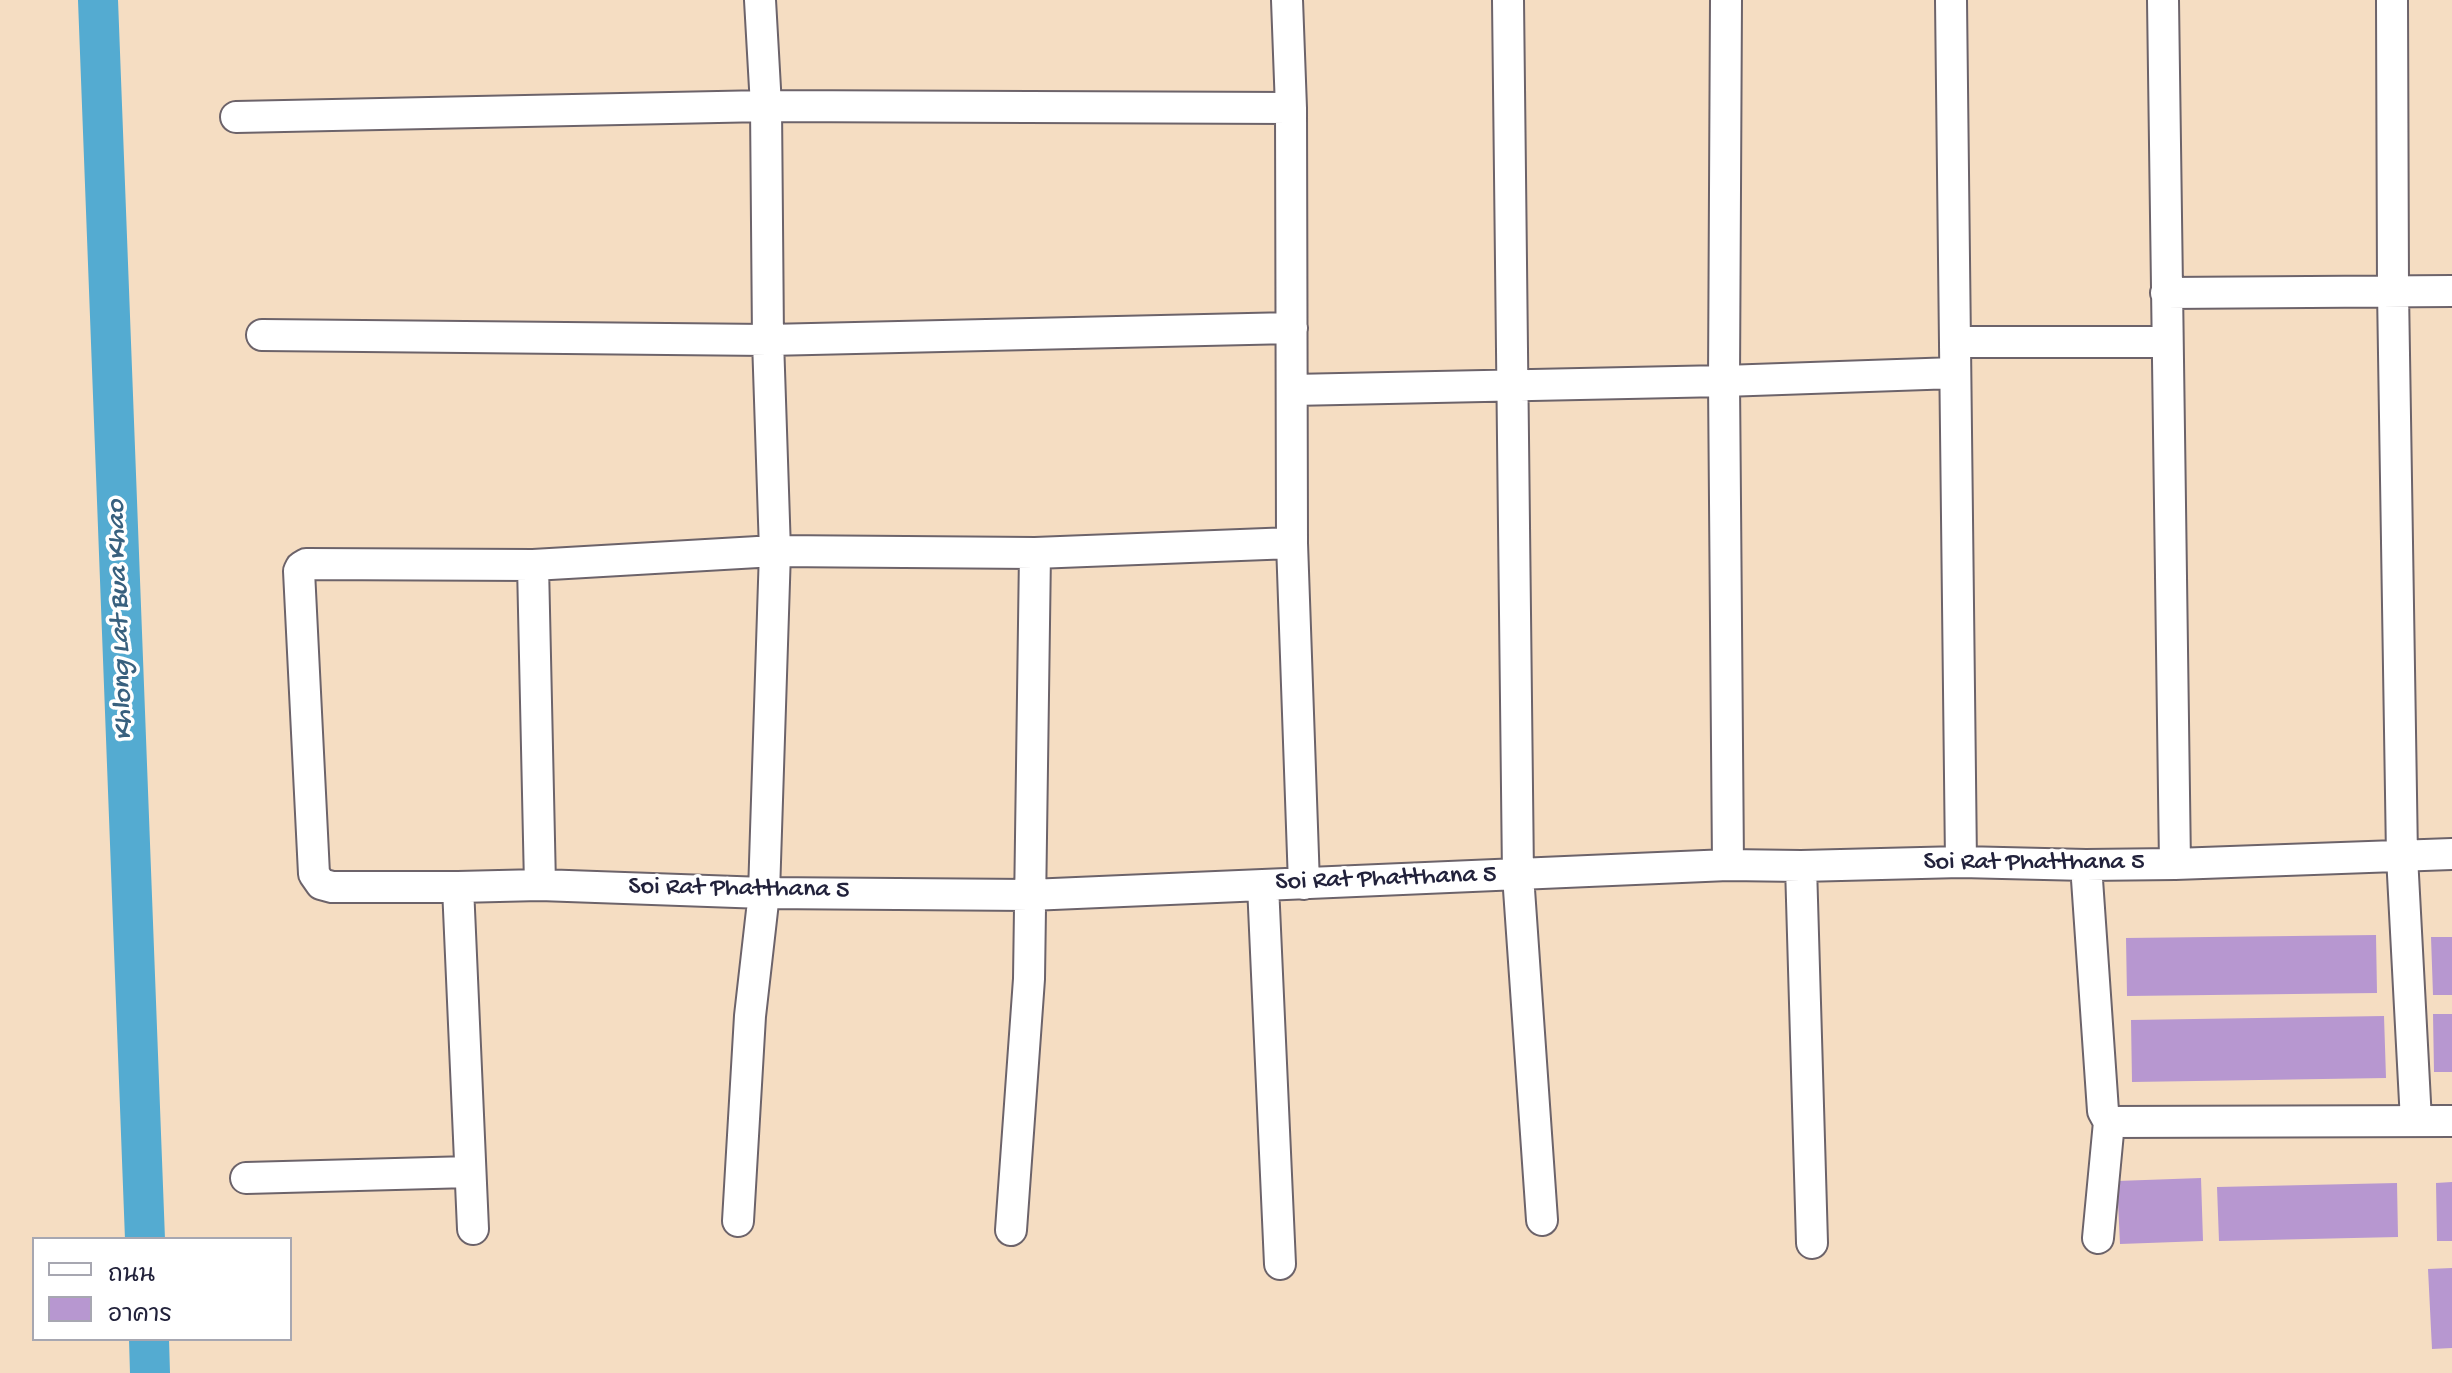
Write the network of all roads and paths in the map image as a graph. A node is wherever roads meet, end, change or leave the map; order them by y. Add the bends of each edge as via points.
1 (760, 0) edge
2 (1287, 0) edge
3 (1508, 0) edge
4 (1726, 0) edge
5 (1951, 0) edge
6 (2163, 0) edge
7 (2392, 0) edge
8 (766, 106) junction
9 (1291, 108) junction
10 (236, 117) dead end
11 (2393, 291) junction
12 (2452, 291) edge
13 (2166, 293) junction
14 (1292, 328) junction
15 (262, 335) dead end
16 (768, 340) junction
17 (1955, 342) junction
18 (2167, 342) junction
19 (1955, 373) junction
20 (1724, 381) junction
21 (1512, 385) junction
22 (1292, 390) junction
23 (1292, 543) junction
24 (775, 551) junction
25 (1035, 553) junction
26 (533, 565) junction
27 (2452, 854) edge
28 (2402, 856) junction
29 (1961, 862) junction
30 (2175, 864) junction
31 (1728, 865) junction
32 (2086, 865) junction
33 (1801, 866) junction
34 (1518, 875) junction
35 (1304, 884) junction
36 (540, 885) junction
37 (1263, 885) junction
38 (458, 887) junction
39 (764, 893) junction
40 (1030, 895) junction
41 (2416, 1121) junction
42 (2452, 1121) edge
43 (2109, 1122) junction
44 (470, 1172) junction
45 (246, 1178) dead end
46 (1542, 1220) dead end
47 (738, 1221) dead end
48 (473, 1229) dead end
49 (1011, 1230) dead end
50 (2098, 1238) dead end
51 (1812, 1243) dead end
52 (1280, 1264) dead end

1 - 8 street
2 - 9 street
3 - 21 street
4 - 20 street
5 - 17 street
6 - 13 street
7 - 11 street
8 - 9 street
8 - 10 street
8 - 16 street
9 - 14 street
11 - 12 street
11 - 13 street
11 - 28 street
13 - 18 street
14 - 16 street
14 - 22 street
15 - 16 street
16 - 24 street
17 - 18 street
17 - 19 street
18 - 30 street
19 - 20 street
19 - 29 street
20 - 21 street
20 - 31 street
21 - 22 street
21 - 34 street
22 - 23 street
23 - 25 street
23 - 35 street
24 - 25 street
24 - 26 street
24 - 39 street
25 - 40 street
26 - 36 street
26 - 38 street, Soi Rat Phatthana 5 via 301,567 314,874 321,884 332,887
27 - 28 street, Soi Rat Phatthana 5
28 - 30 street, Soi Rat Phatthana 5
28 - 41 street
29 - 32 street, Soi Rat Phatthana 5
29 - 33 street, Soi Rat Phatthana 5
30 - 32 street, Soi Rat Phatthana 5
31 - 33 street, Soi Rat Phatthana 5
31 - 34 street, Soi Rat Phatthana 5
32 - 43 street via 2103,1111
33 - 51 street
34 - 35 street, Soi Rat Phatthana 5
34 - 46 street
35 - 37 street, Soi Rat Phatthana 5
36 - 38 street, Soi Rat Phatthana 5
36 - 39 street, Soi Rat Phatthana 5
37 - 40 street, Soi Rat Phatthana 5
37 - 52 street
38 - 44 street
39 - 40 street, Soi Rat Phatthana 5
39 - 47 street via 750,1016
40 - 49 street
41 - 42 street
41 - 43 street
43 - 50 street
44 - 45 street
44 - 48 street

